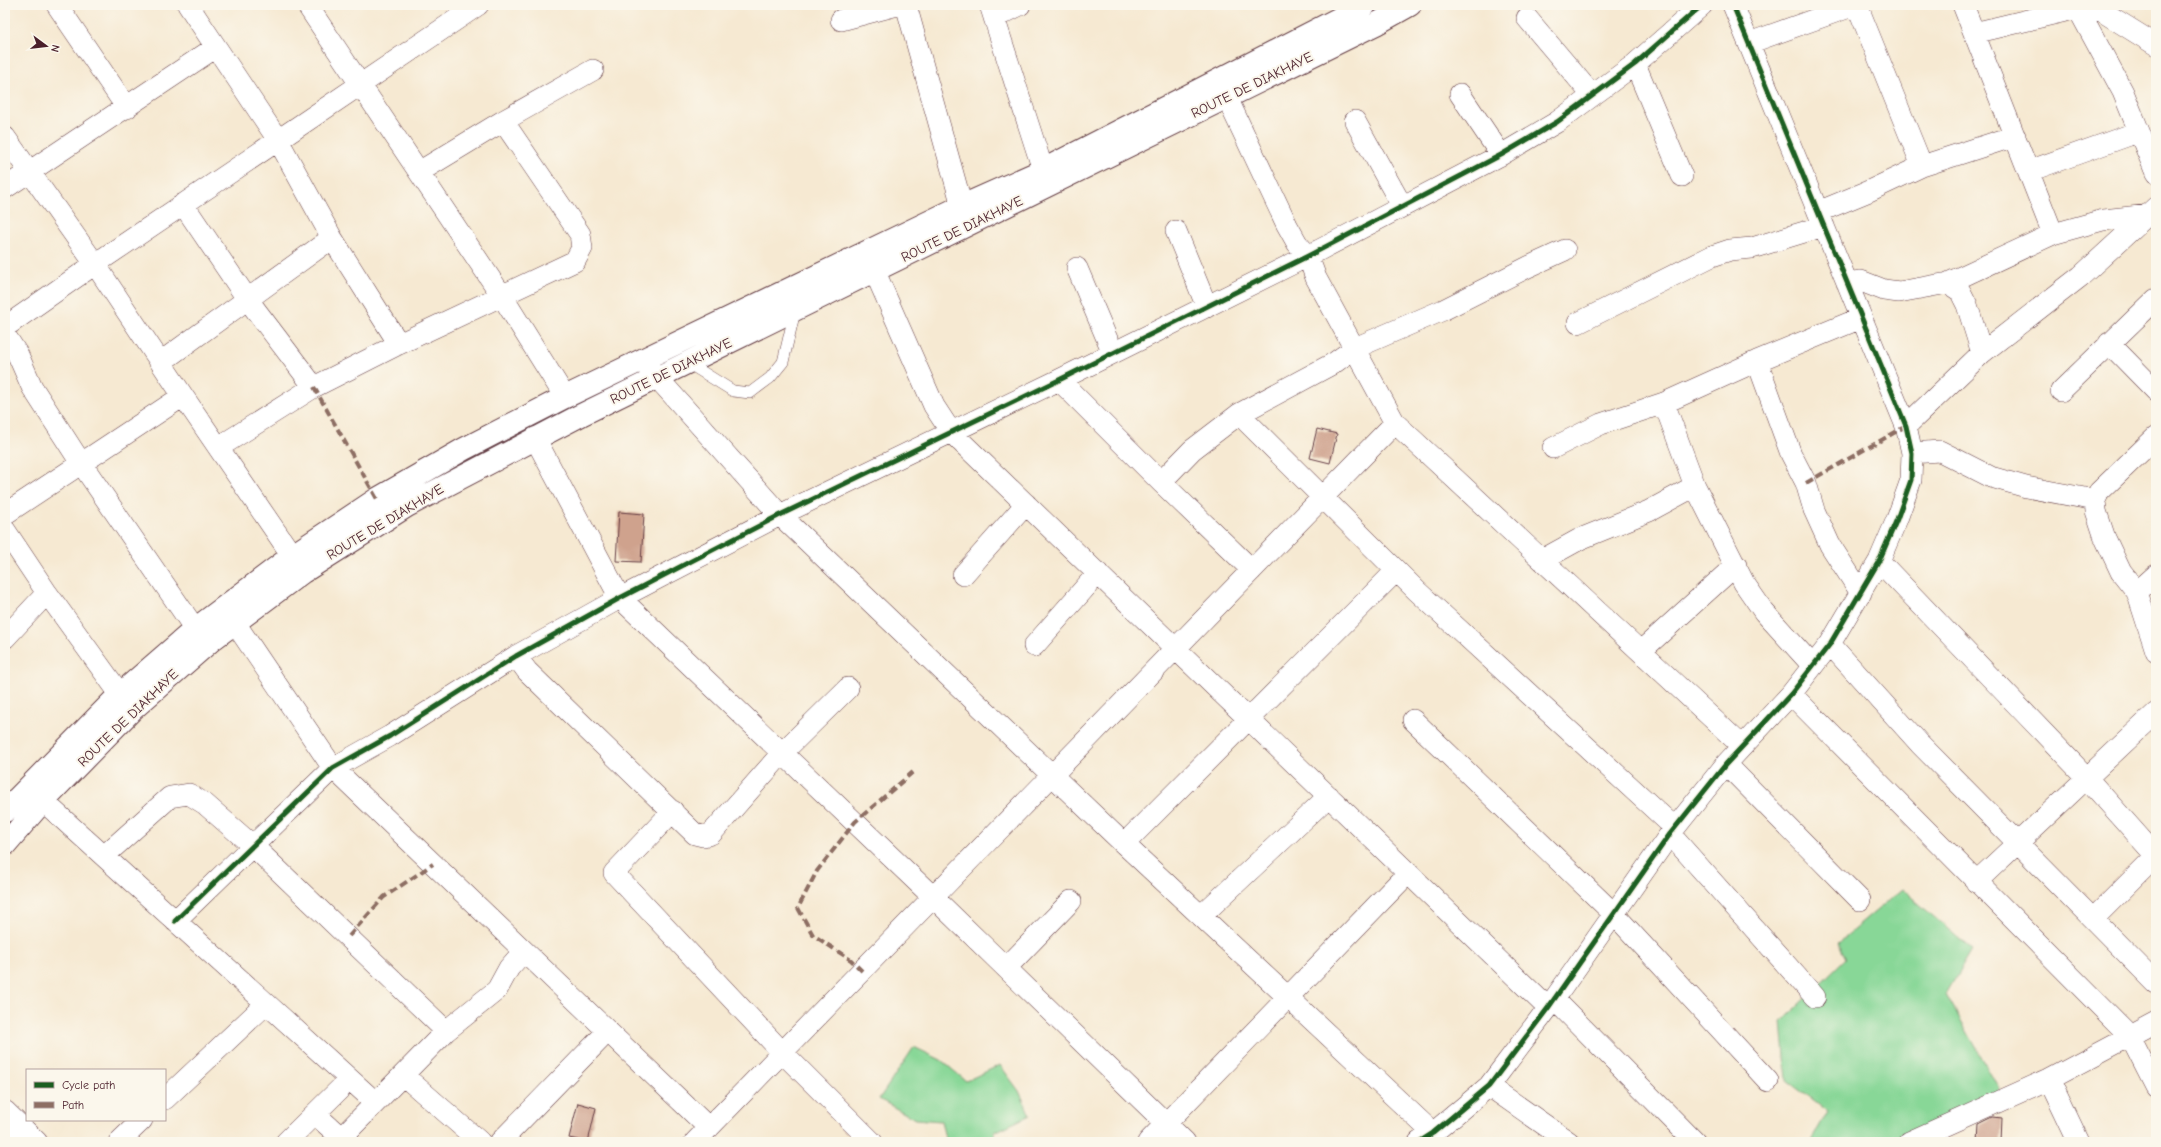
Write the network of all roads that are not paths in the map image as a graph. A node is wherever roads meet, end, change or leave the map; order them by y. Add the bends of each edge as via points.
1 (57, 5) edge
2 (188, 5) edge
3 (306, 5) edge
4 (897, 5) edge
5 (906, 5) edge
6 (1020, 5) edge
7 (1365, 5) edge
8 (1410, 5) edge
9 (1702, 5) edge
10 (1734, 5) edge
11 (1856, 5) edge
12 (1963, 5) edge
13 (2082, 6) edge
14 (468, 7) edge
15 (992, 11) edge
16 (1527, 18) dead end
17 (841, 20) dead end
18 (1974, 33) junction
19 (1749, 43) junction
20 (2156, 45) edge
21 (216, 47) junction
22 (1635, 64) junction
23 (593, 70) dead end
24 (360, 84) junction
25 (1460, 94) dead end
26 (1592, 95) junction
27 (1227, 98) junction
28 (127, 108) junction
29 (1355, 120) dead end
30 (503, 121) junction
31 (2138, 132) junction
32 (2015, 136) junction
33 (5, 137) edge
34 (278, 140) junction
35 (1501, 156) junction
36 (1922, 166) junction
37 (1043, 170) junction
38 (2029, 171) junction
39 (29, 172) junction
40 (419, 172) junction
41 (2156, 173) edge
42 (1682, 176) dead end
43 (5, 188) edge
44 (183, 204) junction
45 (962, 206) junction
46 (1402, 206) junction
47 (2153, 211) edge
48 (1821, 219) junction
49 (1176, 231) dead end
50 (2053, 234) junction
51 (332, 238) junction
52 (1565, 250) dead end
53 (1308, 256) junction
54 (95, 264) junction
55 (1077, 268) dead end
56 (875, 272) junction
57 (1948, 282) junction
58 (1847, 283) junction
59 (502, 296) junction
60 (2156, 299) edge
61 (248, 300) junction
62 (1207, 306) junction
63 (795, 311) junction
64 (1861, 318) junction
65 (1578, 323) dead end
66 (5, 327) edge
67 (5, 335) edge
68 (2109, 343) junction
69 (399, 344) junction
70 (1355, 348) junction
71 (1113, 353) junction
72 (1982, 353) junction
73 (641, 360) junction
74 (1757, 361) junction
75 (161, 362) junction
76 (688, 362) junction
77 (656, 378) junction
78 (1059, 380) junction
79 (314, 387) junction
80 (2061, 391) dead end
81 (2156, 391) edge
82 (183, 396) junction
83 (565, 398) junction
84 (1664, 403) junction
85 (1240, 414) junction
86 (1395, 423) junction
87 (1906, 426) junction
88 (951, 432) junction
89 (2156, 437) edge
90 (535, 438) junction
91 (218, 447) junction
92 (1553, 448) dead end
93 (1912, 454) junction
94 (81, 463) junction
95 (1161, 482) junction
96 (1695, 486) junction
97 (1322, 498) junction
98 (2095, 500) junction
99 (1026, 504) junction
100 (5, 514) edge
101 (780, 515) junction
102 (5, 530) edge
103 (1542, 560) junction
104 (1879, 561) junction
105 (298, 563) junction
106 (1736, 565) junction
107 (1252, 570) junction
108 (1396, 571) junction
109 (1098, 573) junction
110 (963, 575) dead end
111 (2156, 575) edge
112 (2137, 592) junction
113 (47, 593) junction
114 (1861, 593) junction
115 (620, 598) junction
116 (235, 623) junction
117 (195, 629) junction
118 (5, 638) edge
119 (1830, 644) junction
120 (1034, 646) dead end
121 (1176, 648) junction
122 (1641, 651) junction
123 (2156, 651) edge
124 (516, 656) junction
125 (1813, 666) junction
126 (848, 688) dead end
127 (120, 694) junction
128 (1791, 694) junction
129 (2156, 712) edge
130 (1249, 719) junction
131 (1413, 720) dead end
132 (1742, 746) junction
133 (782, 753) junction
134 (1726, 764) junction
135 (333, 768) junction
136 (1052, 775) junction
137 (2086, 777) junction
138 (1329, 796) junction
139 (43, 801) junction
140 (5, 811) edge
141 (673, 811) junction
142 (1672, 831) junction
143 (2017, 842) junction
144 (1124, 844) junction
145 (5, 845) edge
146 (253, 846) junction
147 (104, 856) junction
148 (2156, 856) edge
149 (1408, 873) junction
150 (1976, 882) junction
151 (933, 897) junction
152 (1860, 900) dead end
153 (1071, 901) dead end
154 (1614, 914) junction
155 (1201, 916) junction
156 (2093, 919) junction
157 (175, 921) junction
158 (524, 951) junction
159 (1006, 968) junction
160 (2156, 983) edge
161 (1288, 997) junction
162 (1815, 997) dead end
163 (266, 1004) junction
164 (1551, 1004) junction
165 (2156, 1022) edge
166 (446, 1031) junction
167 (608, 1031) junction
168 (2130, 1036) junction
169 (782, 1052) junction
170 (403, 1075) junction
171 (2049, 1079) junction
172 (349, 1080) junction
173 (1768, 1081) dead end
174 (1488, 1086) junction
175 (2156, 1087) edge
176 (166, 1098) edge
177 (376, 1102) junction
178 (315, 1114) junction
179 (12, 1117) edge
180 (141, 1121) edge
181 (1166, 1124) junction
182 (702, 1135) edge
183 (860, 1138) edge
184 (1426, 1138) edge
185 (508, 1139) edge
186 (343, 1140) edge
187 (6, 1142) edge
188 (37, 1142) edge
189 (119, 1142) edge
190 (286, 1142) edge
191 (480, 1142) edge
192 (1148, 1142) edge
193 (1185, 1142) edge
194 (1569, 1142) edge
195 (1694, 1142) edge
196 (1909, 1142) edge
197 (2079, 1142) edge

1 - 28 street
2 - 21 street
3 - 24 street
4 - 17 street
5 - 45 street
6 - 15 street
7 - 37 main road, ROUTE DE DIAKHAYE
8 - 27 main road, ROUTE DE DIAKHAYE
9 - 22 street
10 - 19 street
11 - 19 street
11 - 36 street
12 - 18 street
13 - 18 street
13 - 20 street
13 - 31 street via 2123,92
14 - 24 street
15 - 37 street
16 - 26 street
18 - 32 street
19 - 48 street
21 - 28 street
21 - 34 street
22 - 26 street
22 - 42 street
23 - 30 street
24 - 34 street
24 - 40 street
25 - 35 street
26 - 35 street via 1557,122
27 - 53 street via 1287,225
27 - 56 main road, ROUTE DE DIAKHAYE
28 - 39 street
29 - 46 street
30 - 40 street
30 - 59 street via 580,234 582,248 575,261
31 - 38 street
31 - 41 street
32 - 36 street
32 - 38 street
33 - 39 street
34 - 44 street
34 - 51 street
35 - 46 street
36 - 48 street via 1869,191
37 - 45 main road, ROUTE DE DIAKHAYE
38 - 50 street
39 - 43 street
39 - 54 street
40 - 59 street
44 - 54 street
44 - 61 street
45 - 73 main road, ROUTE DE DIAKHAYE
46 - 53 street
47 - 50 street via 2103,220
47 - 72 street via 2071,284
48 - 58 street
48 - 65 street via 1752,248 1730,250 1712,256
49 - 62 street
50 - 57 street
51 - 61 street
51 - 69 street
52 - 70 street via 1443,310
53 - 62 street
53 - 70 street via 1316,278
54 - 66 street
54 - 75 street
55 - 71 street
56 - 63 main road, ROUTE DE DIAKHAYE
56 - 88 street via 934,406
57 - 58 street via 1899,292 1884,290 1861,281
57 - 72 street via 1960,291 1967,305
58 - 64 street
59 - 69 street
59 - 83 street
60 - 68 street
61 - 75 street
61 - 79 street
62 - 71 street
63 - 76 main road, ROUTE DE DIAKHAYE
63 - 76 lane via 783,362 770,378 750,393 733,391
64 - 74 street
64 - 87 street
67 - 94 street via 18,354 32,387
68 - 80 street
68 - 81 street
69 - 79 street
70 - 85 street via 1334,363
70 - 86 street
71 - 78 street
72 - 87 street
73 - 77 street
73 - 83 main road, ROUTE DE DIAKHAYE
74 - 84 street
74 - 114 street via 1791,454 1806,483 1814,510 1830,545
75 - 82 street
76 - 77 main road, ROUTE DE DIAKHAYE
77 - 90 main road, ROUTE DE DIAKHAYE
77 - 101 street
78 - 88 street
78 - 95 street
79 - 91 street
82 - 91 street
82 - 94 street
83 - 105 main road, ROUTE DE DIAKHAYE via 464,449 377,499
84 - 92 street via 1601,424
84 - 96 street
85 - 95 street via 1192,450
85 - 97 street
86 - 97 street
86 - 103 street
87 - 93 street
88 - 99 street
88 - 101 street
89 - 98 street via 2099,492
90 - 105 main road, ROUTE DE DIAKHAYE
90 - 115 street
91 - 105 street
93 - 98 street via 1940,451 1992,477 2026,487
93 - 104 street via 1911,480
94 - 100 street
94 - 117 street
95 - 107 street
96 - 103 street via 1649,511 1580,539
96 - 106 street
97 - 107 street
97 - 108 street
98 - 112 street via 2096,512 2105,538 2121,572
99 - 109 street
99 - 110 street
101 - 115 street
101 - 136 street
102 - 113 street
103 - 122 street
104 - 114 street
104 - 137 street
105 - 116 main road, ROUTE DE DIAKHAYE
105 - 117 main road, ROUTE DE DIAKHAYE
106 - 122 street
106 - 125 street via 1744,583 1764,612
107 - 121 street
108 - 130 street
108 - 142 street
109 - 120 street
109 - 121 street
111 - 112 street
112 - 123 street
113 - 118 street
113 - 127 street
114 - 119 street
115 - 124 street
115 - 133 street
116 - 135 street
116 - 139 main road, ROUTE DE DIAKHAYE via 132,710
117 - 127 main road, ROUTE DE DIAKHAYE
119 - 125 street
119 - 143 street via 1920,744
121 - 130 street
121 - 136 street
122 - 132 street
124 - 135 street via 390,736
124 - 141 street via 527,671
125 - 128 street
126 - 133 street
127 - 140 main road, ROUTE DE DIAKHAYE
128 - 132 street
128 - 150 street
129 - 137 street
130 - 138 street
130 - 144 street
131 - 154 street
132 - 134 street
133 - 141 street via 711,834 694,834
133 - 151 street
134 - 142 street
134 - 152 street
135 - 146 street
135 - 158 street
136 - 144 street
136 - 151 street
137 - 143 street
137 - 148 street
138 - 149 street
138 - 155 street
139 - 145 main road, ROUTE DE DIAKHAYE
139 - 147 street
141 - 169 street via 614,873
142 - 154 street
142 - 162 street
143 - 150 street
143 - 156 street
144 - 155 street
146 - 147 street via 205,804 189,794 170,797
146 - 157 street
146 - 166 street
147 - 157 street
148 - 156 street
149 - 161 street
149 - 164 street
150 - 168 street
151 - 159 street
151 - 169 street
153 - 159 street
154 - 164 street
154 - 173 street
155 - 161 street
156 - 160 street
157 - 163 street
158 - 166 street via 509,968 497,990
158 - 167 street
159 - 181 street
161 - 181 street
161 - 184 street
163 - 172 street
163 - 176 street
164 - 174 street
164 - 195 street
165 - 168 street
166 - 170 street
167 - 182 street
167 - 185 street
168 - 171 street
168 - 175 street
169 - 182 street
169 - 183 street
170 - 177 street
170 - 191 street
171 - 196 street
171 - 197 street
172 - 177 street
172 - 178 street
174 - 184 street
174 - 194 street
177 - 186 street
178 - 186 street
178 - 190 street
179 - 187 street
179 - 188 street
180 - 189 street
181 - 192 street
181 - 193 street

